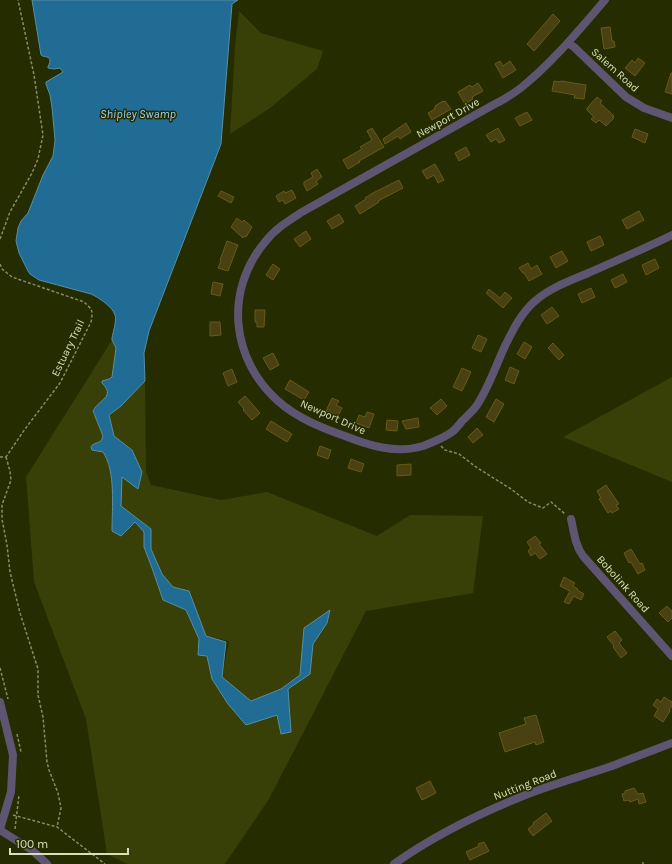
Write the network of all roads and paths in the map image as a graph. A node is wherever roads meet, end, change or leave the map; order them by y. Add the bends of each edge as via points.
1 (18, 0) edge
2 (605, 0) edge
3 (568, 43) junction
4 (672, 118) edge
5 (672, 235) edge
6 (0, 239) edge
7 (0, 264) edge
8 (436, 441) junction
9 (0, 457) edge
10 (6, 457) junction
11 (571, 519) joint
12 (672, 656) edge
13 (0, 702) edge
14 (1, 714) edge
15 (672, 743) edge
16 (5, 813) junction
17 (56, 827) junction
18 (0, 829) edge
19 (47, 864) edge
20 (105, 864) edge
21 (394, 864) edge

1 - 6 path via 34,75 43,135 38,159 10,212
2 - 3 street, Newport Drive
3 - 4 street, Salem Road via 626,97 644,108
3 - 8 street, Newport Drive via 521,88 507,97 302,212 276,230 256,253 243,282 238,313 242,344 254,371 278,401 314,423 360,442 406,450
5 - 8 street, Newport Drive via 564,283 536,301 517,322 476,406 453,431
7 - 10 path, Estuary Trail via 12,277 84,302 92,313 91,322 60,383
8 - 11 path via 445,450 459,454 528,502 543,508 552,502
9 - 10 path
10 - 17 path via 10,480 2,505 2,519 10,572 38,669 38,695 43,717 47,762 61,808
11 - 12 street, Bobolink Road via 576,542 583,556
13 - 14 street
14 - 16 street via 13,755 11,792
15 - 21 street, Nutting Road via 524,795 445,832
16 - 17 path
16 - 18 street
17 - 20 path
18 - 19 street via 33,851

